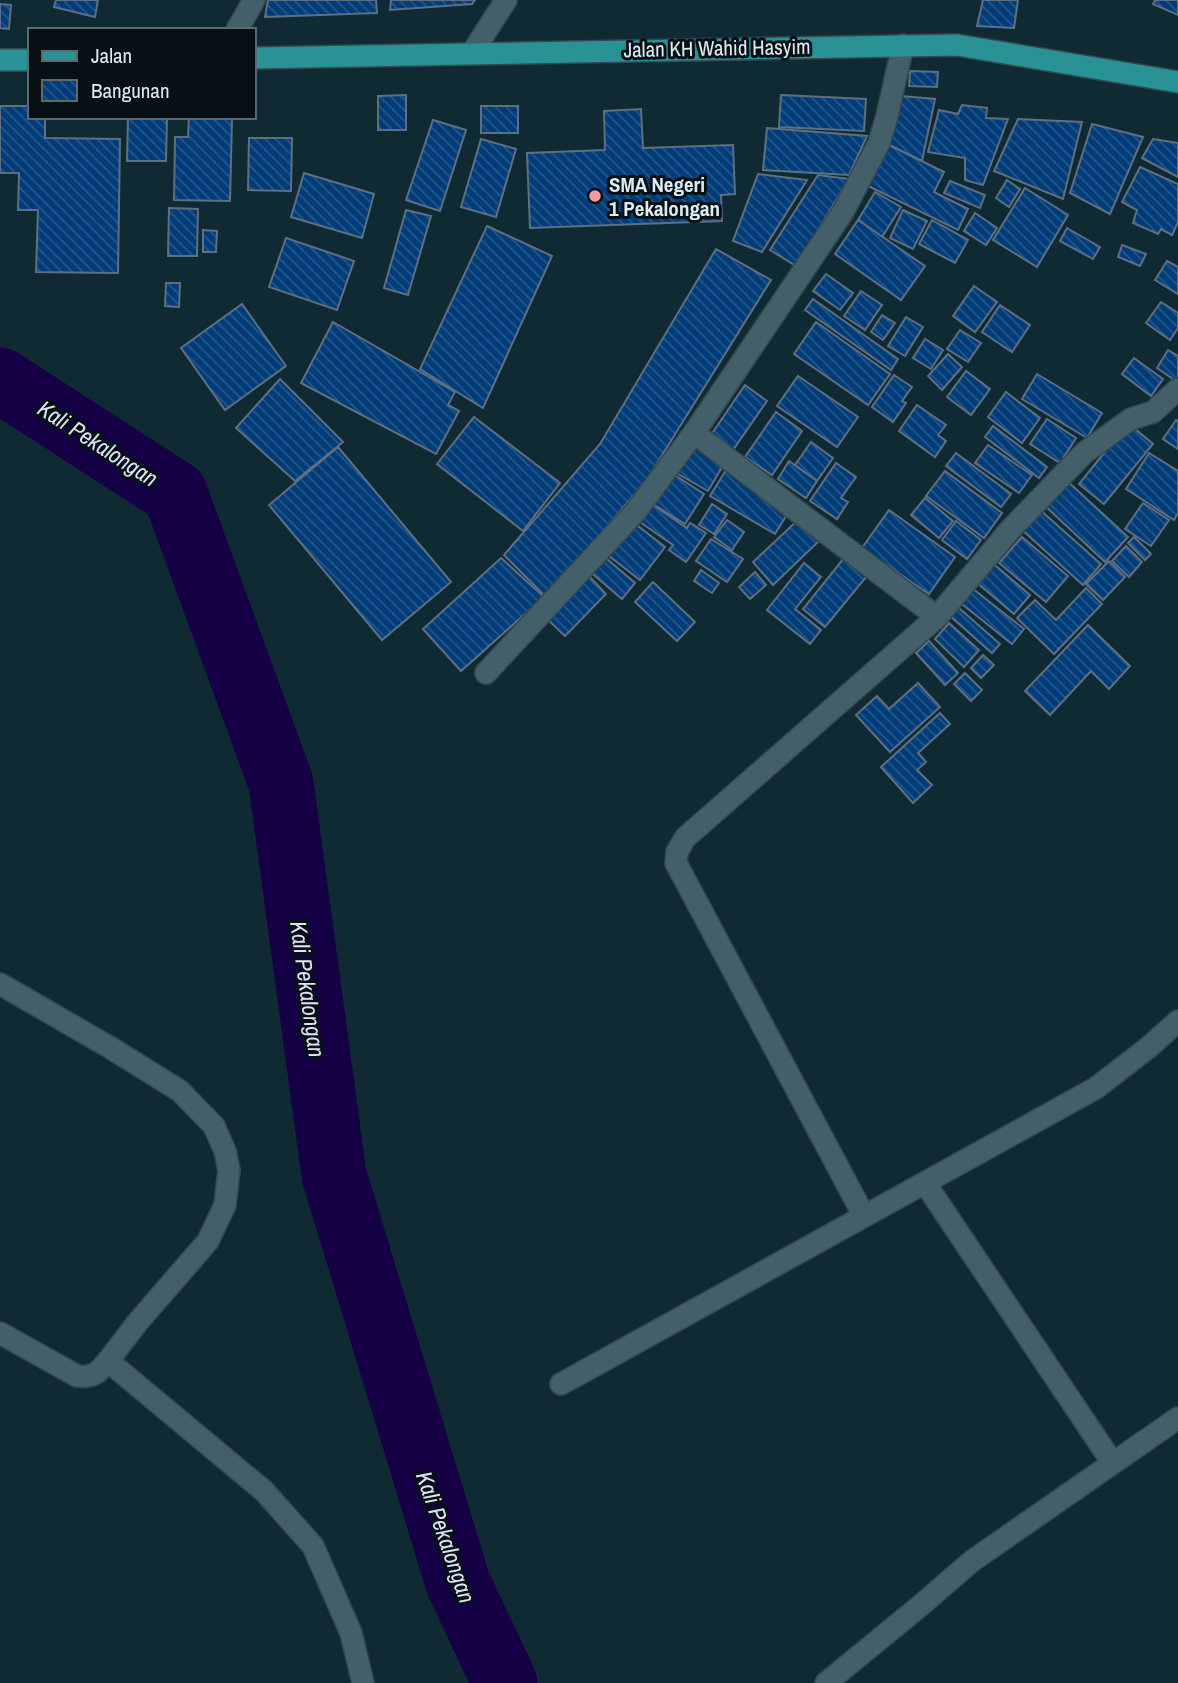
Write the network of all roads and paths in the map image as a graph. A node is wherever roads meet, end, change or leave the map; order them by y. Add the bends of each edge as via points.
1 (254, 0) edge
2 (506, 0) edge
3 (238, 28) edge
4 (903, 45) junction
5 (472, 53) junction
6 (256, 58) edge
7 (0, 60) edge
8 (28, 60) edge
9 (1178, 82) edge
10 (1178, 389) edge
11 (694, 433) junction
12 (937, 617) junction
13 (486, 673) dead end
14 (0, 984) edge
15 (1178, 1021) edge
16 (925, 1183) junction
17 (864, 1216) junction
18 (0, 1333) edge
19 (108, 1361) junction
20 (561, 1384) dead end
21 (1178, 1418) edge
22 (1112, 1462) junction
23 (363, 1683) edge
24 (826, 1683) edge

1 - 3 street
2 - 5 street
4 - 5 main road, Jalan KH Wahid Hasyim
4 - 9 main road, Jalan KH Wahid Hasyim via 957,45
4 - 11 street via 879,143 861,179
5 - 6 main road, Jalan KH Wahid Hasyim
7 - 8 main road
10 - 12 street via 1153,412 1131,419 1084,453 1010,530
11 - 12 street
11 - 13 street via 636,511
12 - 17 street via 685,838 677,852 676,863
14 - 19 street via 180,1091 214,1126 225,1151 229,1170 225,1205 208,1241
15 - 16 street via 1096,1088
16 - 17 street
16 - 22 street
17 - 20 street
18 - 19 street via 77,1376 96,1375
19 - 23 street via 264,1491 313,1546 351,1633
21 - 22 street
22 - 24 street via 972,1561

